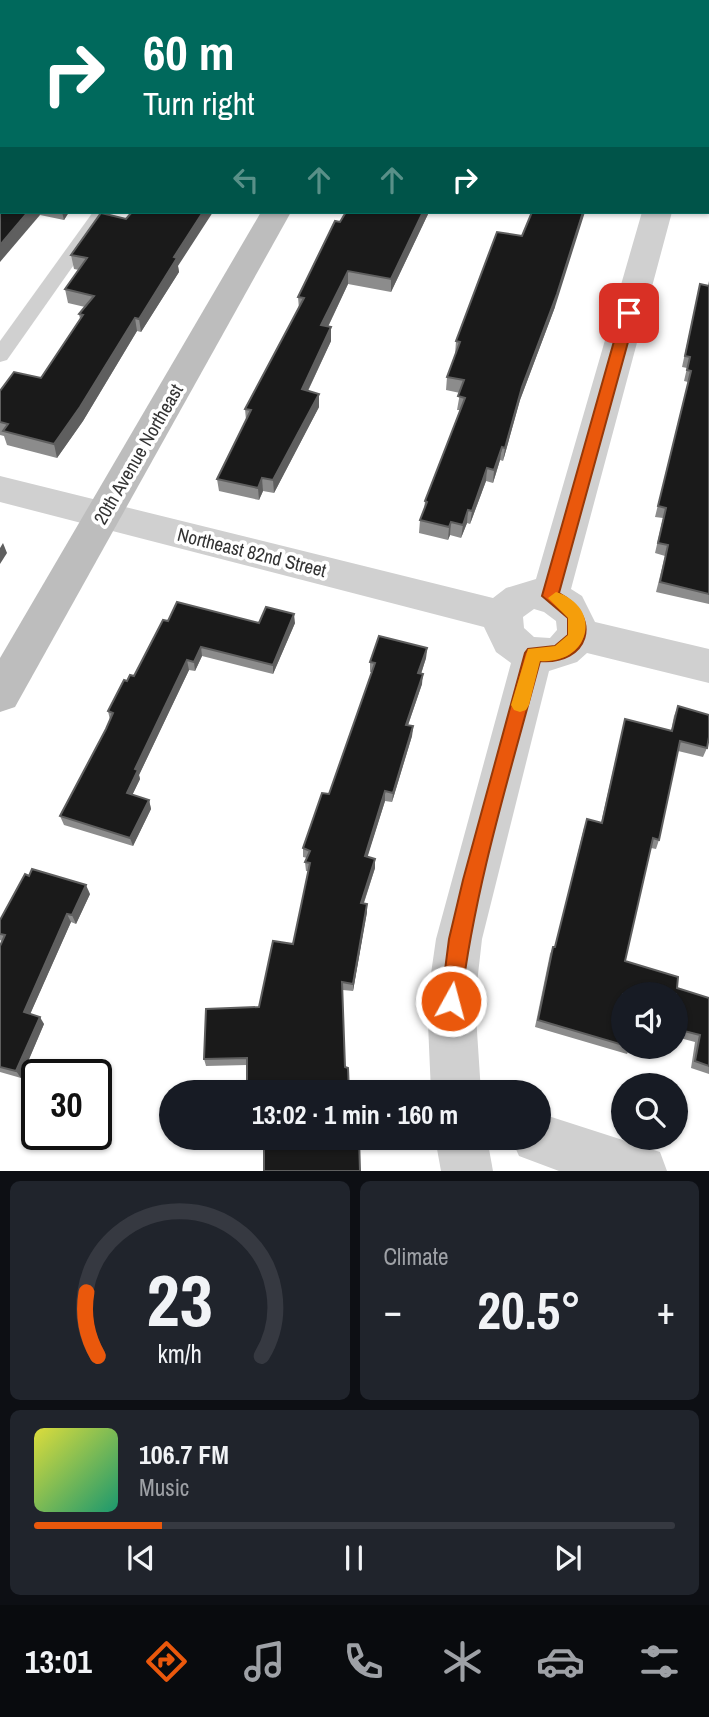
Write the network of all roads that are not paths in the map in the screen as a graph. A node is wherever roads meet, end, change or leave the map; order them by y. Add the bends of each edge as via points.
1 (101, 214) edge
2 (275, 214) edge
3 (656, 214) edge
4 (0, 355) edge
5 (0, 489) edge
6 (103, 515) junction
7 (550, 596) junction
8 (503, 615) junction
9 (577, 634) junction
10 (533, 653) junction
11 (709, 666) edge
12 (0, 695) edge
13 (455, 1080) edge
14 (551, 1142) edge
15 (463, 1150) edge
16 (467, 1171) edge
17 (641, 1171) edge

1 - 4 lane
2 - 6 street, 20th Avenue Northeast
3 - 7 street
5 - 6 street, Northeast 82nd Street
6 - 8 street, Northeast 82nd Street
6 - 12 street, 20th Avenue Northeast
7 - 8 street via 522,597
7 - 9 street via 576,616
8 - 10 street via 507,637
9 - 10 street via 560,652
9 - 11 street
10 - 13 street via 459,939 451,1001
14 - 17 street
15 - 16 street

